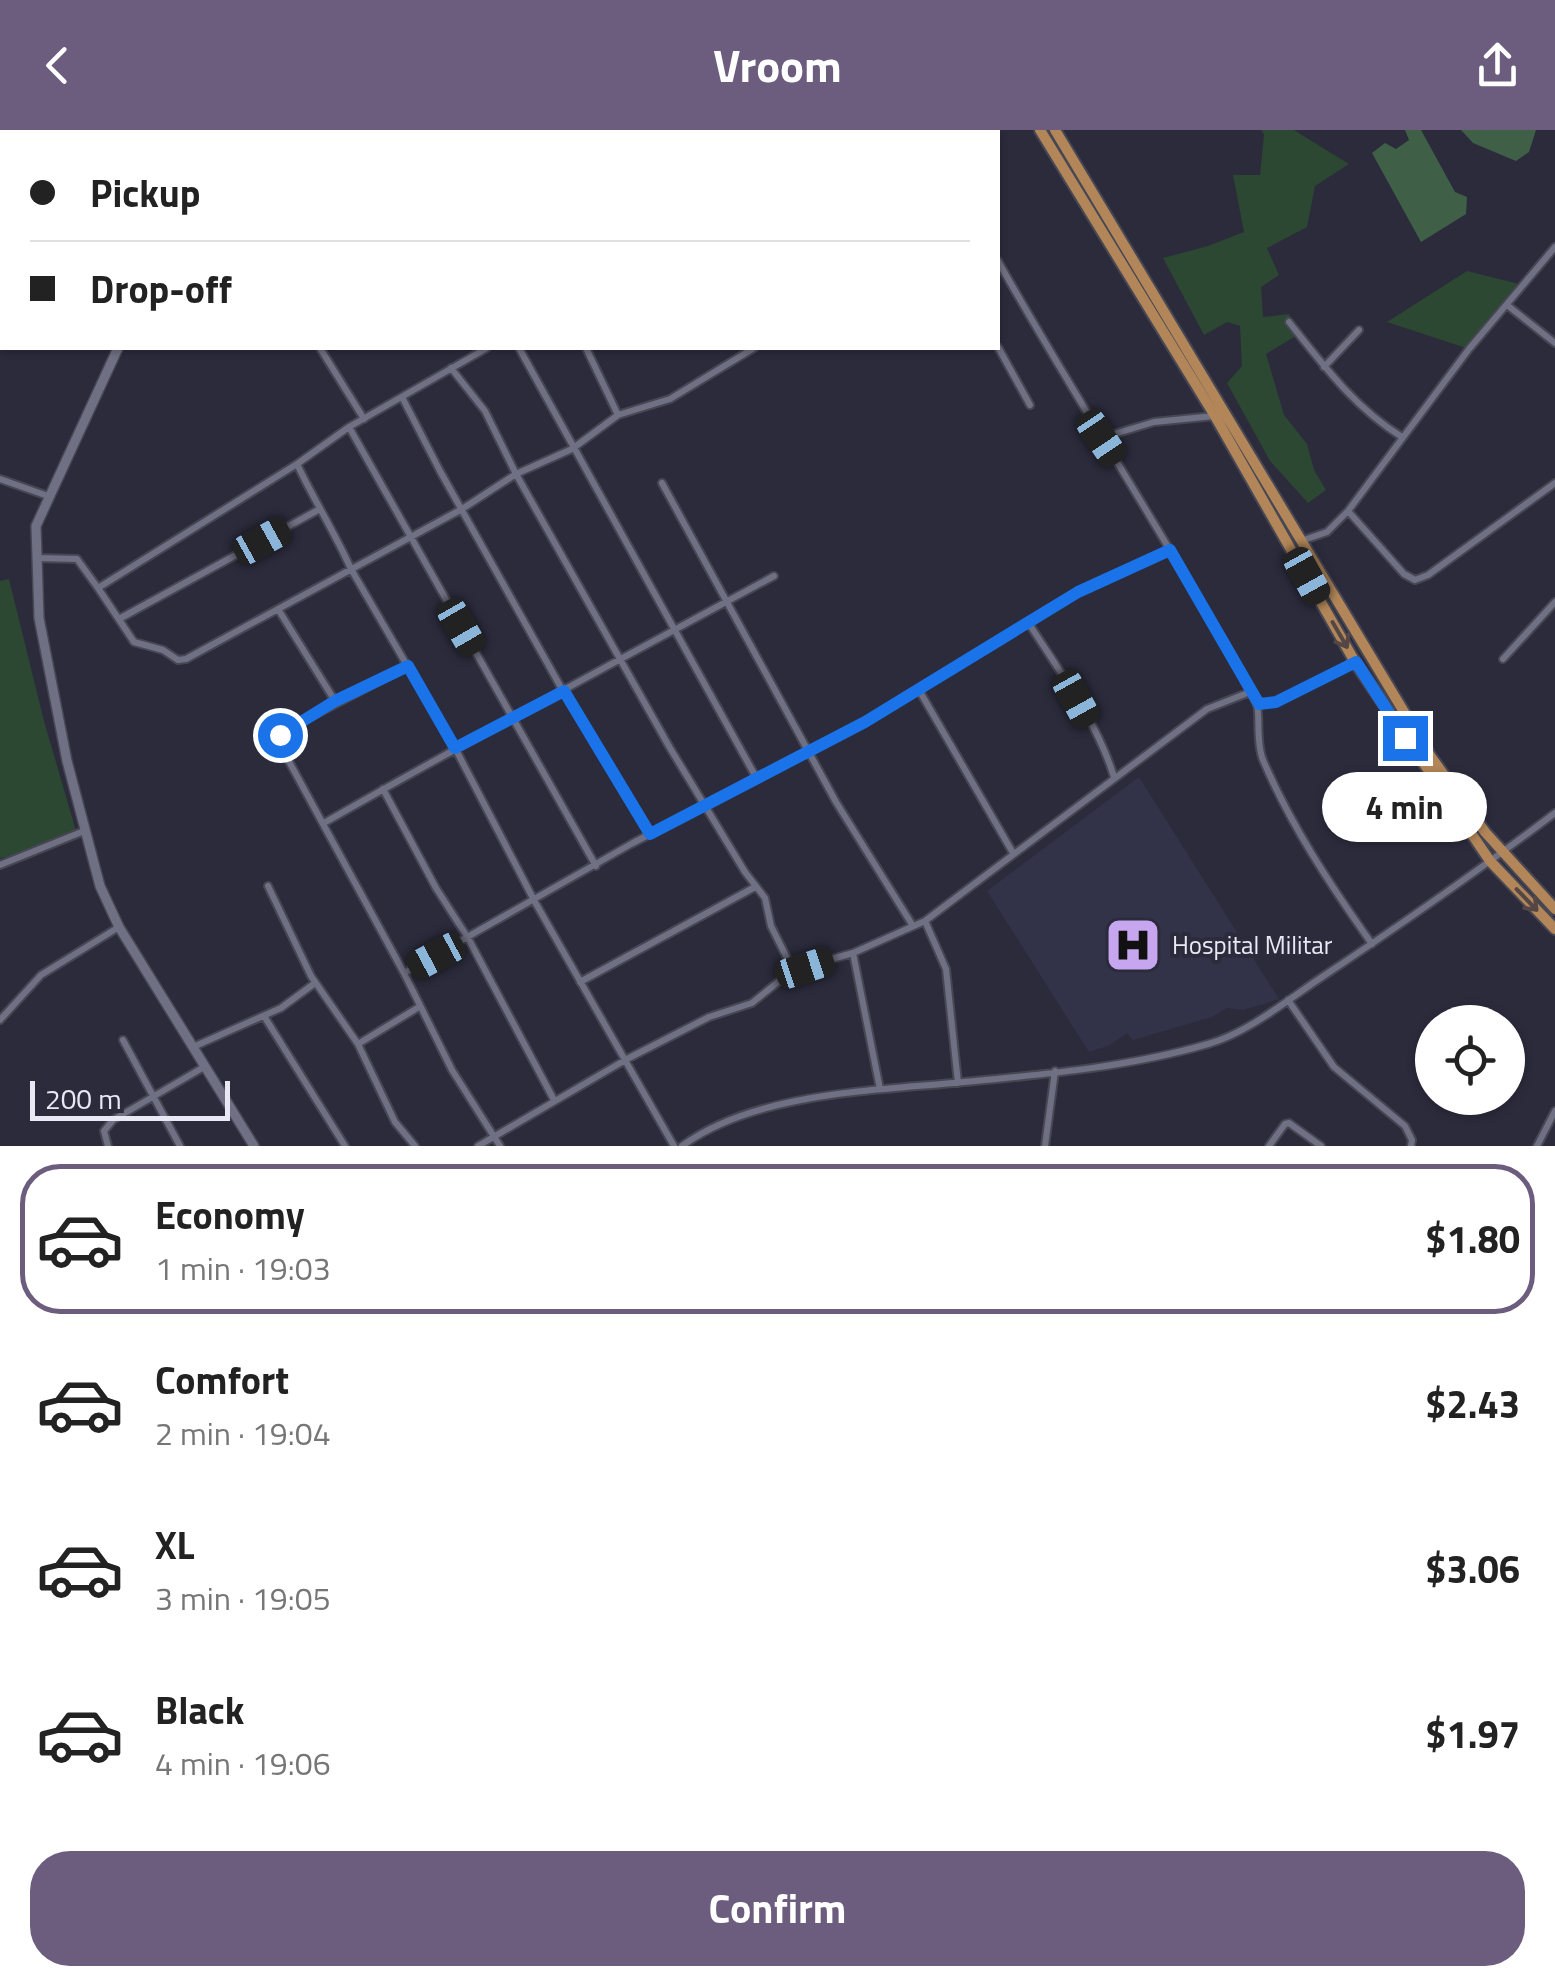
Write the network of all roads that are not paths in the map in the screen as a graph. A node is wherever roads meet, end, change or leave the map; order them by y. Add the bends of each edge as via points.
1 (1040, 130) edge
2 (1055, 130) edge
3 (1555, 247) edge
4 (1000, 264) edge
5 (1507, 305) junction
6 (1289, 322) dead end
7 (1359, 330) dead end
8 (1555, 344) edge
9 (117, 350) edge
10 (321, 350) edge
11 (482, 350) edge
12 (520, 350) edge
13 (587, 350) edge
14 (751, 350) edge
15 (1000, 350) edge
16 (1324, 367) junction
17 (451, 368) junction
18 (402, 397) junction
19 (1030, 405) dead end
20 (618, 415) junction
21 (1215, 416) junction
22 (364, 419) junction
23 (348, 427) junction
24 (1402, 436) junction
25 (1101, 438) junction
26 (572, 449) junction
27 (297, 464) junction
28 (516, 474) junction
29 (0, 478) edge
30 (662, 483) dead end
31 (1555, 483) edge
32 (48, 496) junction
33 (462, 508) junction
34 (318, 510) junction
35 (1348, 511) junction
36 (410, 537) junction
37 (1301, 541) junction
38 (1170, 550) junction
39 (36, 558) junction
40 (351, 569) junction
41 (774, 576) dead end
42 (98, 588) junction
43 (728, 601) junction
44 (1554, 605) edge
45 (278, 609) junction
46 (119, 619) junction
47 (1028, 622) junction
48 (673, 631) junction
49 (1503, 659) dead end
50 (621, 662) junction
51 (1356, 662) junction
52 (408, 666) junction
53 (920, 690) junction
54 (564, 691) junction
55 (1250, 692) junction
56 (335, 701) junction
57 (1259, 704) junction
58 (512, 717) junction
59 (455, 748) junction
60 (808, 751) junction
61 (1114, 777) junction
62 (757, 779) junction
63 (383, 789) junction
64 (704, 807) junction
65 (1555, 813) edge
66 (324, 823) junction
67 (84, 831) junction
68 (650, 834) junction
69 (1502, 852) junction
70 (1013, 853) junction
71 (1490, 860) junction
72 (0, 865) edge
73 (596, 866) junction
74 (268, 886) dead end
75 (755, 887) junction
76 (535, 902) junction
77 (1555, 909) edge
78 (925, 921) junction
79 (913, 926) junction
80 (119, 927) junction
81 (1555, 930) edge
82 (468, 938) junction
83 (1372, 944) junction
84 (853, 953) junction
85 (793, 970) junction
86 (404, 973) junction
87 (580, 982) junction
88 (315, 983) junction
89 (1288, 1000) junction
90 (419, 1007) junction
91 (264, 1016) junction
92 (0, 1020) edge
93 (123, 1040) dead end
94 (358, 1044) junction
95 (192, 1047) junction
96 (628, 1059) junction
97 (204, 1067) junction
98 (1055, 1071) junction
99 (958, 1083) junction
100 (880, 1090) junction
101 (152, 1096) junction
102 (554, 1100) junction
103 (1555, 1111) edge
104 (494, 1136) junction
105 (696, 1136) junction
106 (108, 1146) edge
107 (180, 1146) edge
108 (254, 1146) edge
109 (344, 1146) edge
110 (415, 1146) edge
111 (478, 1146) edge
112 (500, 1146) edge
113 (674, 1146) edge
114 (682, 1146) edge
115 (696, 1146) edge
116 (1045, 1146) edge
117 (1269, 1146) edge
118 (1320, 1146) edge
119 (1410, 1146) edge
120 (1537, 1146) edge

1 - 21 main road
2 - 37 main road
3 - 5 street
4 - 25 street
5 - 8 street
5 - 24 street
6 - 16 street
7 - 16 street
9 - 32 street
10 - 22 street
11 - 17 street
12 - 26 street
13 - 20 street
14 - 20 street via 670,399
15 - 19 street
16 - 24 street
17 - 18 street
17 - 28 street via 485,411
18 - 22 street
18 - 33 street
20 - 26 street
21 - 25 street via 1154,422
21 -> 51 main road
22 - 23 street
23 - 27 street
23 - 36 street
24 - 35 street
25 - 38 street
26 - 28 street
26 - 48 street
27 - 34 street
27 - 42 street
28 - 33 street
28 - 50 street
29 - 32 street
30 - 43 street
31 - 35 street via 1414,580
32 - 39 street via 36,526
33 - 36 street
33 - 54 street
34 - 40 street
34 - 46 street
35 - 37 street via 1327,532
36 - 40 street
36 - 58 street
37 - 69 main road via 1431,757
38 - 47 street
38 - 55 street
39 - 42 street via 76,559
39 - 67 street via 40,618
40 - 45 street
40 - 52 street
41 - 43 street
42 - 46 street
43 - 48 street
43 - 60 street
44 - 49 street
45 - 46 street via 181,660 136,644
45 - 56 street
47 - 53 street
47 - 61 street
48 - 50 street
48 - 62 street
50 - 54 street
50 - 64 street
51 - 57 street
51 - 71 main road
52 - 56 street
52 - 59 street
53 - 60 street
53 - 70 street
54 - 58 street
54 - 68 street
55 - 57 street
55 - 61 street via 1207,710
56 - 66 street via 279,739
57 - 83 street via 1258,745 1274,785
58 - 59 street
58 - 73 street
59 - 63 street
59 - 76 street
60 - 62 street
60 - 79 street
61 - 70 street
62 - 64 street
63 - 66 street
63 - 82 street
64 - 68 street
64 - 75 street
65 - 69 street
66 - 86 street
67 - 72 street
67 - 80 street
68 - 73 street
69 - 71 street
69 - 77 main road
70 - 78 street
71 -> 81 main road
71 - 83 street
73 - 76 street
74 - 88 street
75 - 85 street
75 - 87 street
76 - 82 street
76 - 87 street
78 - 79 street
78 - 99 street via 946,969
79 - 84 street
80 - 92 street via 41,975
80 - 95 street
82 - 86 street
82 - 102 street
83 - 89 street
84 - 85 street
84 - 100 street
85 - 96 street via 752,1003
86 - 90 street
87 - 96 street
88 - 91 street
88 - 94 street
89 - 98 street via 1209,1044
89 - 119 street via 1334,1066 1405,1126
90 - 94 street
90 - 104 street
91 - 95 street
91 - 109 street
93 - 101 street
94 - 110 street
95 - 97 street
96 - 102 street
96 - 113 street
97 - 101 street
97 - 108 street
98 - 99 street
98 - 116 street
99 - 100 street
100 - 105 street via 780,1106 722,1121
101 - 106 street via 106,1127
101 - 107 street
102 - 104 street
103 - 120 street
104 - 111 street
104 - 112 street
105 - 114 street
105 - 115 street
117 - 118 street via 1289,1123

